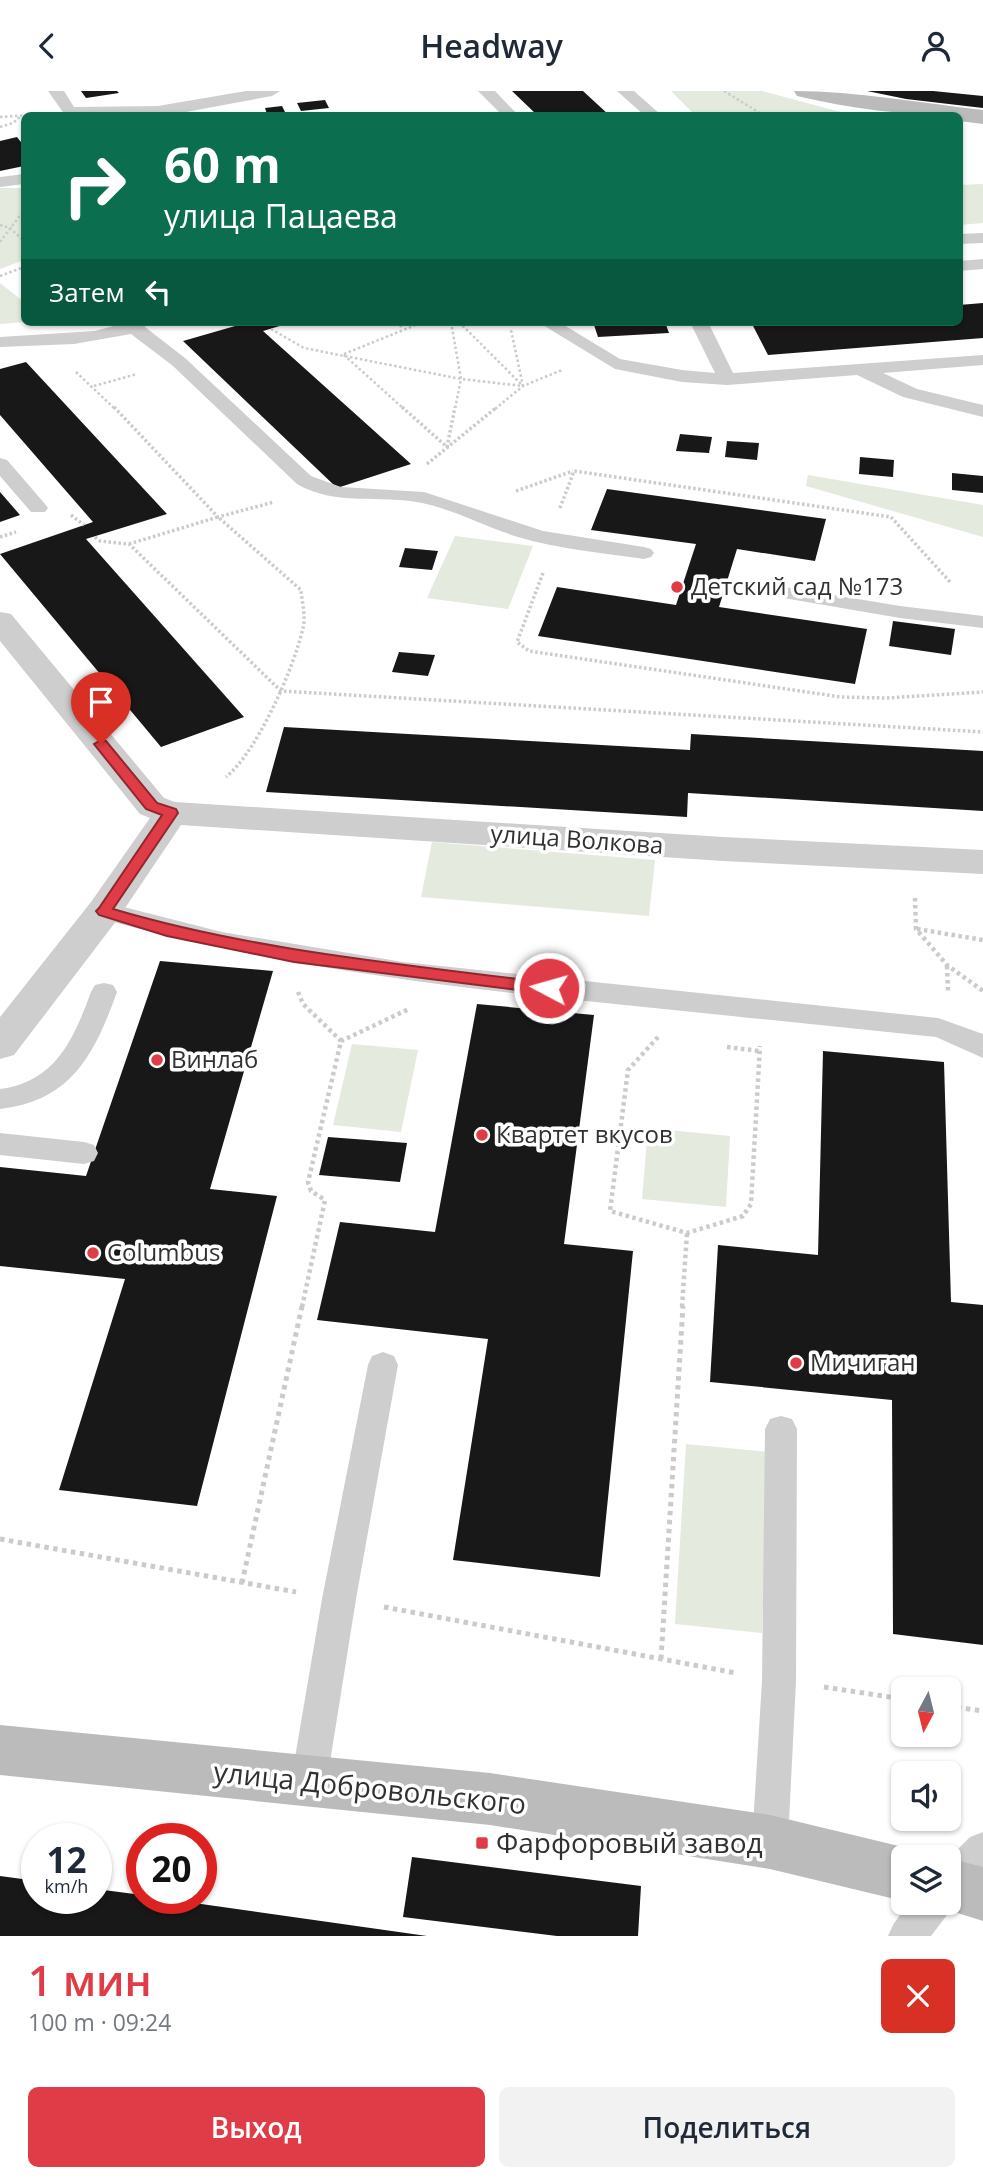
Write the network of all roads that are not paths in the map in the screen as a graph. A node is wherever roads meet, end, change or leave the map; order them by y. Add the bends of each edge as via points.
1 (55, 91) edge
2 (142, 91) edge
3 (272, 91) edge
4 (485, 91) edge
5 (625, 91) edge
6 (805, 91) edge
7 (68, 112) edge
8 (159, 112) edge
9 (165, 112) edge
10 (507, 112) edge
11 (650, 112) edge
12 (922, 112) edge
13 (963, 116) edge
14 (983, 117) edge
15 (21, 179) edge
16 (0, 182) edge
17 (963, 239) edge
18 (983, 239) edge
19 (983, 264) edge
20 (963, 266) edge
21 (136, 326) edge
22 (139, 326) edge
23 (553, 326) edge
24 (701, 326) edge
25 (0, 342) edge
26 (983, 359) edge
27 (861, 369) junction
28 (727, 379) junction
29 (983, 411) edge
30 (0, 464) edge
31 (38, 508) dead end
32 (644, 553) dead end
33 (779, 592) dead end
34 (0, 621) edge
35 (983, 622) edge
36 (171, 813) junction
37 (983, 862) edge
38 (104, 911) junction
39 (104, 992) dead end
40 (0, 1044) edge
41 (983, 1048) edge
42 (0, 1099) edge
43 (0, 1144) edge
44 (84, 1153) dead end
45 (383, 1365) dead end
46 (781, 1429) dead end
47 (0, 1750) edge
48 (309, 1781) junction
49 (770, 1842) junction
50 (891, 1869) edge
51 (924, 1915) edge
52 (907, 1936) edge

1 - 7 lane
2 - 8 lane
3 - 9 lane
4 - 10 lane
5 - 11 lane
6 - 12 main road
13 - 14 main road
15 - 16 lane
17 - 18 lane
19 - 20 lane
21 - 25 lane via 116,334
22 - 32 lane via 309,483 336,493 433,498 526,533
23 - 28 lane via 615,364
24 - 28 lane
26 - 27 lane
27 - 28 lane
27 - 29 lane via 910,393
30 - 31 lane
33 - 35 lane
34 - 36 street via 152,806
36 - 37 street, улица Волкова
36 - 38 street
38 - 40 street
38 - 41 lane via 167,930 294,956 470,980 938,1028
39 - 42 lane via 82,1050 57,1078 13,1098
43 - 44 lane
45 - 48 lane
46 - 49 lane via 779,1681
47 - 48 main road, улица Добровольского
48 - 49 main road, улица Добровольского via 489,1799
49 - 50 main road, улица Добровольского
51 - 52 lane

